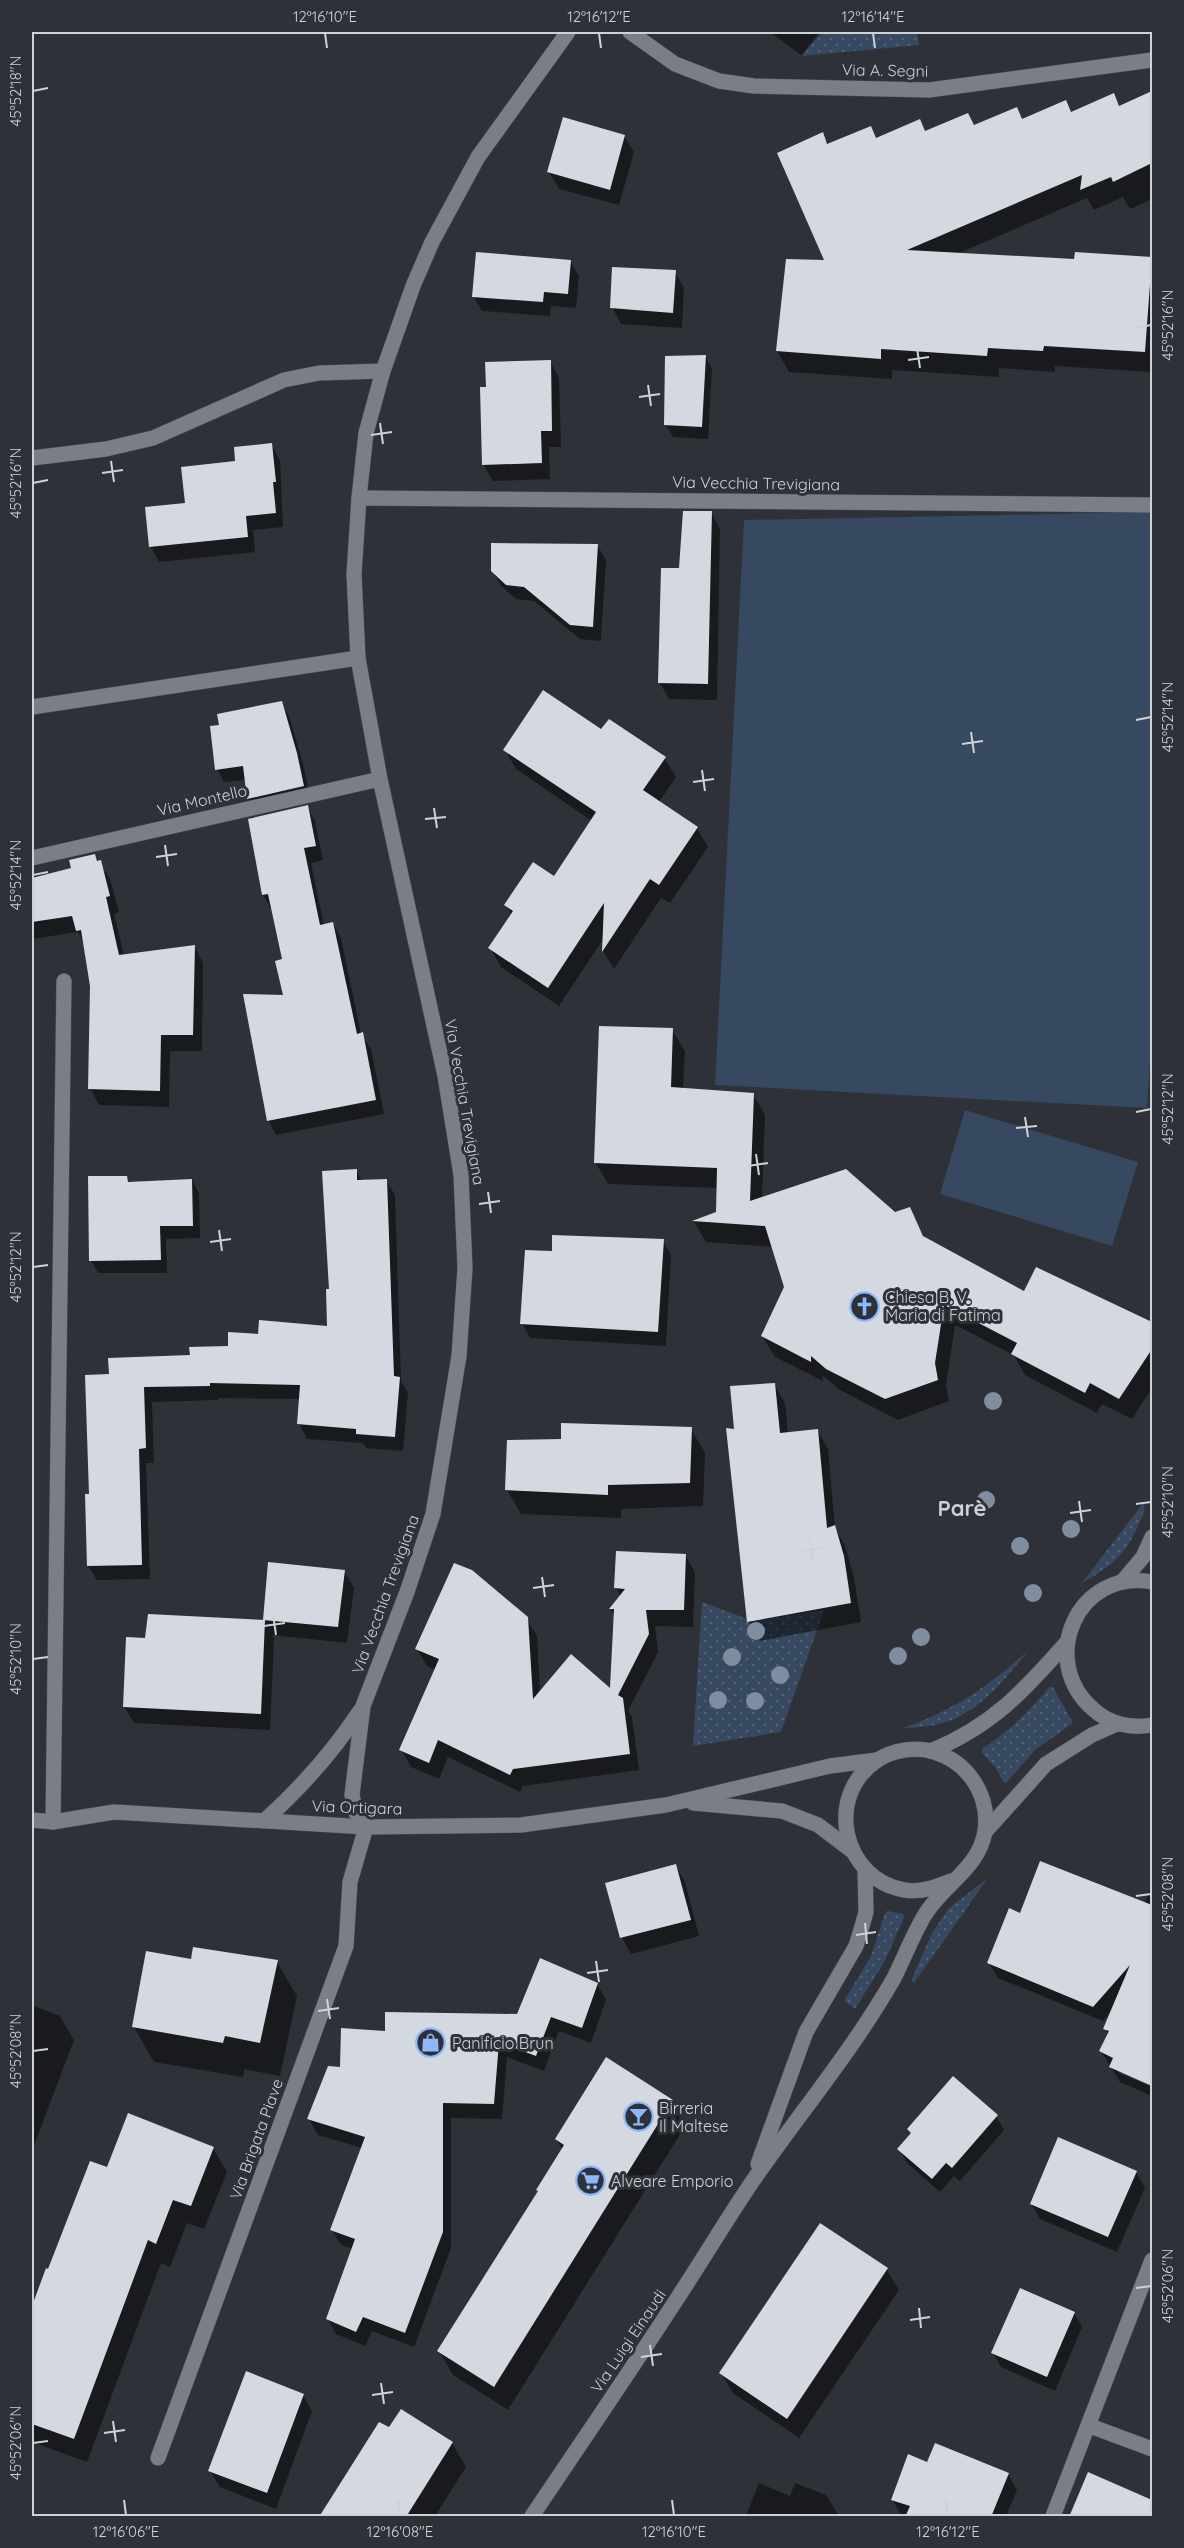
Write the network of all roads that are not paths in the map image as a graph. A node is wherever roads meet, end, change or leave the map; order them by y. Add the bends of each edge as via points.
1 (568, 32) edge
2 (630, 32) edge
3 (1152, 60) edge
4 (383, 371) junction
5 (32, 458) edge
6 (358, 498) junction
7 (1152, 505) edge
8 (358, 658) junction
9 (32, 707) edge
10 (380, 779) junction
11 (32, 858) edge
12 (64, 981) dead end
13 (1152, 1537) edge
14 (1122, 1582) junction
15 (1152, 1582) edge
16 (1066, 1642) junction
17 (363, 1706) junction
18 (1118, 1724) junction
19 (1152, 1725) edge
20 (932, 1751) junction
21 (877, 1760) junction
22 (681, 1801) junction
23 (32, 1820) edge
24 (264, 1821) junction
25 (53, 1822) junction
26 (366, 1827) junction
27 (985, 1832) junction
28 (851, 1850) junction
29 (865, 1869) junction
30 (951, 1881) junction
31 (751, 2183) junction
32 (1152, 2260) edge
33 (1090, 2426) junction
34 (1152, 2449) edge
35 (158, 2458) dead end
36 (532, 2517) edge
37 (1053, 2517) edge

1 - 4 street, Via Vecchia Trevigiana via 478,157 432,242
2 - 3 street, Via A. Segni via 675,64 719,81 754,86 929,90
4 - 5 street via 319,373 284,380 153,438 106,449
4 - 6 street, Via Vecchia Trevigiana via 366,433
6 - 7 street, Via Vecchia Trevigiana
6 - 8 street, Via Vecchia Trevigiana via 354,574
8 - 9 street
8 - 10 street, Via Vecchia Trevigiana
10 - 11 street, Via Montello
10 - 17 street, Via Vecchia Trevigiana via 445,1076 461,1175 465,1268 459,1356 433,1514
12 - 25 street
13 - 14 street, Via Luigi Einaudi via 1143,1557
14 - 15 street, Via Luigi Einaudi
14 - 16 street, Via Luigi Einaudi via 1102,1590 1085,1604
16 - 18 street, Via Luigi Einaudi via 1071,1683 1090,1708
16 - 20 street, Via Luigi Einaudi via 1005,1709 960,1739
17 - 24 street, Via Vecchia Trevigiana via 323,1762
17 - 26 street, Via Vecchia Trevigiana via 352,1795 356,1813
18 - 19 street, Via Luigi Einaudi
18 - 27 street, Via Luigi Einaudi via 1092,1735 1046,1764
20 - 21 street, Via Luigi Einaudi via 912,1749
20 - 27 street, Via Luigi Einaudi via 968,1772 980,1790 986,1810
21 - 22 street, Via Ortigara via 830,1766
21 - 28 street, Via Luigi Einaudi via 851,1790 845,1810
22 - 26 street, Via Ortigara via 521,1825
22 - 28 street, Via Ortigara via 782,1811 818,1825
23 - 25 street, Via Ortigara
24 - 25 street, Via Ortigara via 114,1812
24 - 26 street, Via Ortigara
26 - 35 street, Via Brigata Piave via 350,1882 346,1946
27 - 30 street, Via Luigi Einaudi via 979,1851
28 - 29 street, Via Luigi Einaudi
29 - 30 street, Via Luigi Einaudi via 884,1884 906,1890 930,1889
29 - 31 street, Via Luigi Einaudi via 866,1912 856,1946 806,2032
30 - 31 street, Via Luigi Einaudi via 924,1916 863,2028
31 - 36 street, Via Luigi Einaudi
32 - 33 street
33 - 34 street
33 - 37 street

